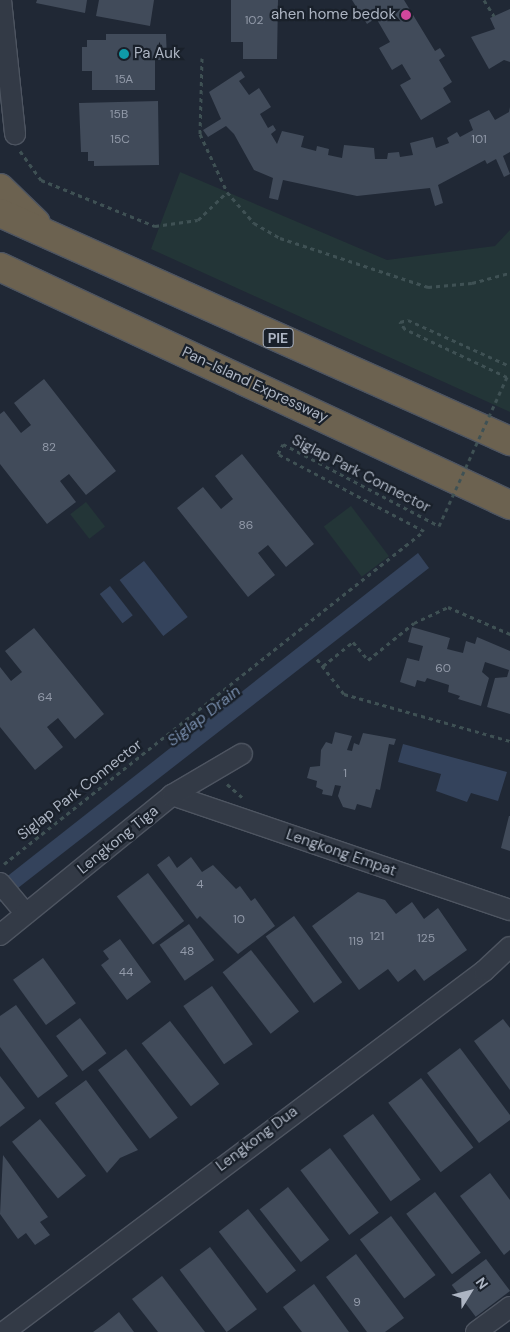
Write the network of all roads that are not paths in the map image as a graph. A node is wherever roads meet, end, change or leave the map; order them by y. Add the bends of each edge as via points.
1 (1, 0) edge
2 (15, 134) road end
3 (0, 188) edge
4 (0, 213) edge
5 (45, 234) junction
6 (0, 267) edge
7 (510, 441) edge
8 (510, 505) edge
9 (242, 754) dead end
10 (172, 795) junction
11 (6, 891) edge
12 (510, 910) edge
13 (26, 914) junction
14 (0, 935) edge
15 (510, 946) edge
16 (510, 1306) edge
17 (4, 1332) edge
18 (476, 1332) edge

1 - 2 street
3 - 5 highway via 24,207
4 - 5 highway, PIE
5 - 7 highway, PIE
6 - 8 highway, Pan-Island Expressway
9 - 10 street, Lengkong Tiga
10 - 12 street, Lengkong Empat
10 - 13 street, Lengkong Tiga
11 - 13 street
13 - 14 street, Lengkong Tiga
15 - 17 street, Lengkong Dua via 484,971
16 - 18 street

